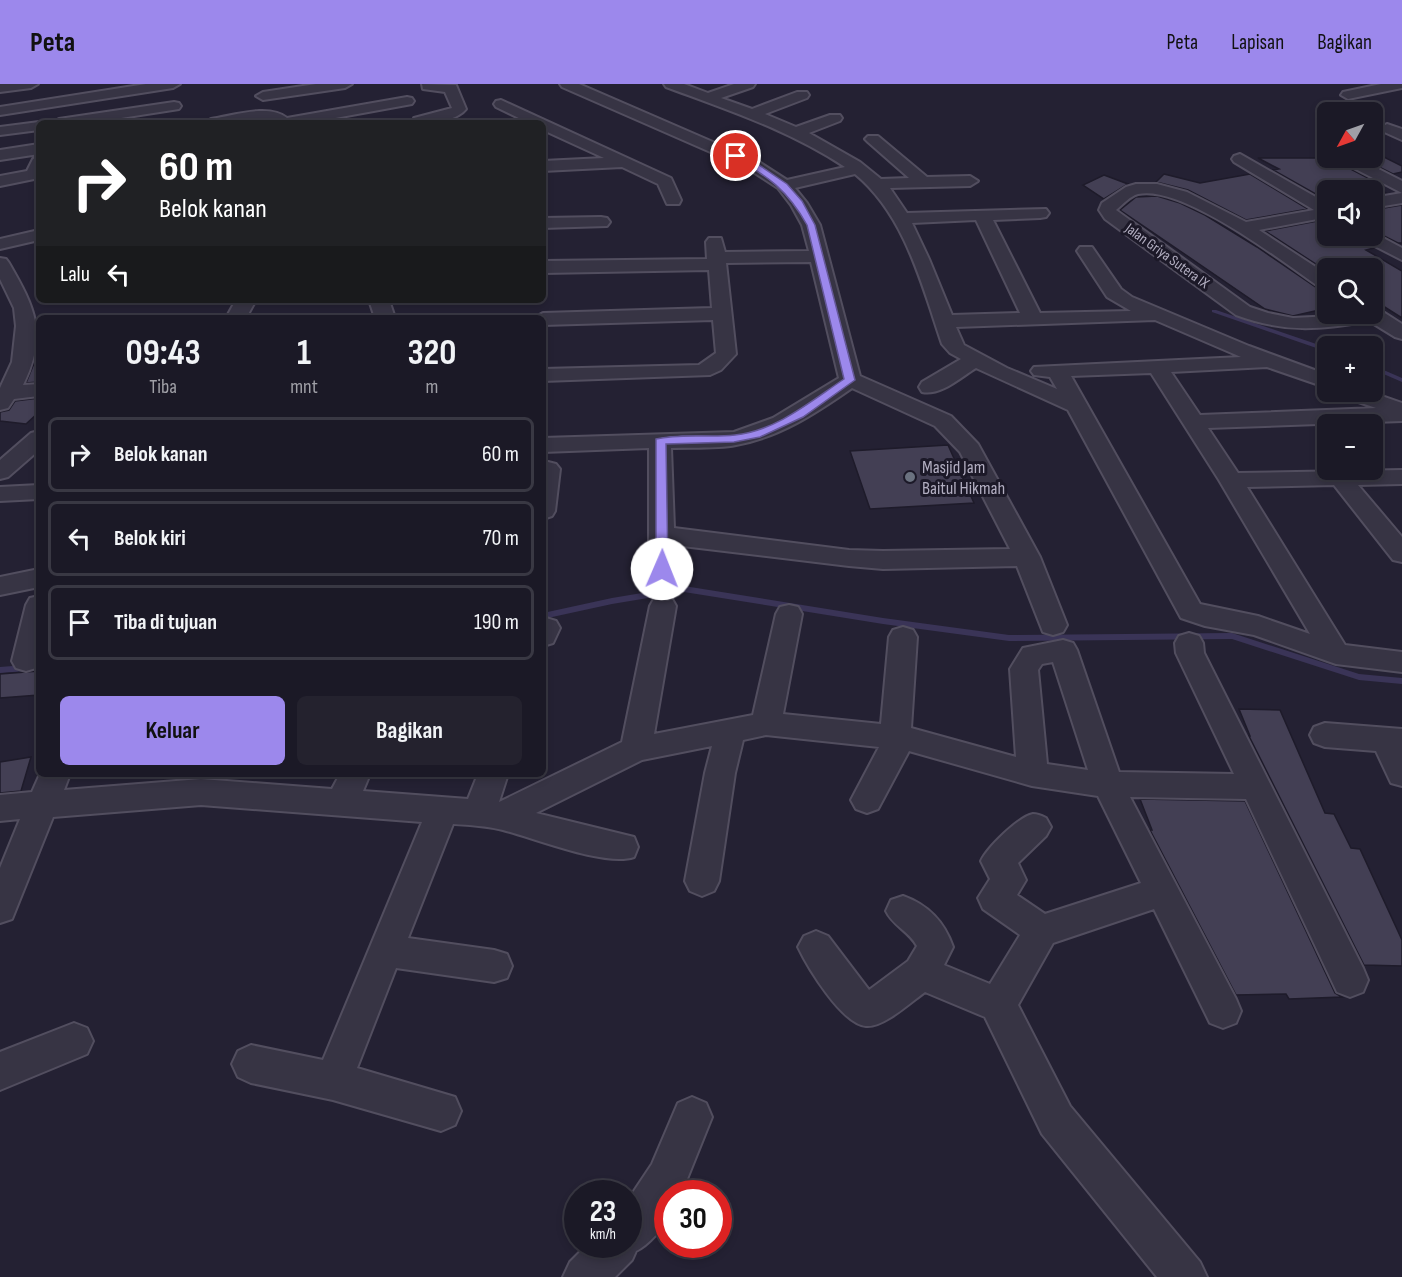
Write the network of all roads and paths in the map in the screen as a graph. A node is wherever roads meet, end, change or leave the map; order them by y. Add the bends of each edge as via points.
1 (31, 84) edge
2 (167, 84) edge
3 (345, 84) edge
4 (567, 84) edge
5 (671, 84) edge
6 (748, 84) edge
7 (1402, 84) edge
8 (0, 88) edge
9 (263, 95) dead end
10 (802, 95) dead end
11 (1348, 95) dead end
12 (433, 98) edge
13 (707, 98) junction
14 (406, 101) dead end
15 (501, 104) dead end
16 (0, 111) edge
17 (749, 115) junction
18 (835, 118) dead end
19 (88, 120) edge
20 (235, 120) edge
21 (280, 120) edge
22 (300, 120) edge
23 (420, 120) edge
24 (536, 120) edge
25 (546, 125) edge
26 (36, 126) edge
27 (1387, 128) dead end
28 (891, 131) dead end
29 (0, 132) edge
30 (795, 133) junction
31 (1402, 135) edge
32 (873, 139) junction
33 (577, 140) junction
34 (36, 149) edge
35 (837, 154) junction
36 (0, 155) edge
37 (1240, 159) dead end
38 (627, 162) junction
39 (576, 164) junction
40 (546, 165) edge
41 (1365, 168) edge
42 (36, 169) edge
43 (857, 169) junction
44 (0, 181) edge
45 (970, 181) dead end
46 (923, 182) junction
47 (877, 184) junction
48 (784, 185) junction
49 (1402, 188) edge
50 (1402, 198) edge
51 (673, 200) dead end
52 (1383, 201) edge
53 (1317, 204) edge
54 (1040, 213) dead end
55 (1317, 213) edge
56 (982, 215) junction
57 (902, 218) junction
58 (601, 222) dead end
59 (546, 224) edge
60 (1242, 228) junction
61 (36, 236) edge
62 (0, 244) edge
63 (1383, 244) edge
64 (1086, 251) dead end
65 (716, 254) junction
66 (1402, 255) edge
67 (819, 256) junction
68 (0, 263) edge
69 (546, 267) edge
70 (1317, 277) edge
71 (722, 314) junction
72 (1158, 316) junction
73 (546, 319) edge
74 (1033, 319) junction
75 (24, 320) edge
76 (945, 321) junction
77 (1383, 321) edge
78 (1318, 324) edge
79 (1402, 333) edge
80 (31, 359) edge
81 (974, 360) junction
82 (1275, 362) junction
83 (1157, 366) junction
84 (1057, 370) junction
85 (1000, 372) junction
86 (546, 375) edge
87 (1317, 378) edge
88 (850, 380) junction
89 (930, 387) dead end
90 (36, 391) edge
91 (4, 398) edge
92 (1376, 402) edge
93 (1079, 407) junction
94 (1402, 413) edge
95 (1192, 422) junction
96 (36, 441) edge
97 (660, 441) junction
98 (546, 445) edge
99 (548, 469) dead end
100 (0, 472) edge
101 (1383, 477) edge
102 (1402, 477) edge
103 (1317, 478) edge
104 (1231, 480) junction
105 (1342, 480) edge
106 (546, 486) edge
107 (36, 491) edge
108 (0, 494) edge
109 (663, 535) junction
110 (1402, 554) edge
111 (1027, 557) junction
112 (662, 569) dead end
113 (36, 579) edge
114 (0, 586) edge
115 (663, 606) dead end
116 (789, 614) dead end
117 (36, 618) edge
118 (1053, 625) dead end
119 (903, 637) dead end
120 (1189, 643) dead end
121 (1336, 654) junction
122 (26, 661) dead end
123 (1402, 662) edge
124 (766, 724) junction
125 (731, 730) junction
126 (1325, 735) dead end
127 (895, 736) junction
128 (1394, 741) edge
129 (636, 749) junction
130 (1032, 774) junction
131 (1402, 774) edge
132 (493, 777) edge
133 (207, 783) edge
134 (1108, 784) junction
135 (1256, 787) junction
136 (49, 788) edge
137 (349, 788) edge
138 (867, 800) dead end
139 (0, 808) edge
140 (442, 811) junction
141 (490, 814) junction
142 (1035, 827) dead end
143 (622, 847) dead end
144 (702, 881) dead end
145 (1163, 891) junction
146 (0, 908) edge
147 (903, 911) dead end
148 (1041, 932) junction
149 (816, 947) dead end
150 (387, 951) junction
151 (494, 966) dead end
152 (921, 973) junction
153 (1350, 980) dead end
154 (998, 1005) junction
155 (1224, 1011) dead end
156 (74, 1041) dead end
157 (251, 1064) dead end
158 (0, 1071) edge
159 (333, 1081) junction
160 (441, 1111) dead end
161 (692, 1117) dead end
162 (642, 1217) edge
163 (604, 1258) edge
164 (585, 1277) edge
165 (1185, 1277) edge

1 - 8 street
2 - 16 street
2 - 19 street via 177,111
3 - 9 street
4 - 48 street via 719,148
5 - 13 street
6 - 13 street
7 - 11 street
10 - 17 street
12 - 23 street
13 - 17 street
14 - 22 street
15 - 24 street
17 - 30 street
18 - 30 street
20 - 21 street via 276,116
25 - 33 street
26 - 29 street
27 - 31 street
28 - 32 street
30 - 35 street
32 - 35 street
32 - 46 street
33 - 38 street
33 - 39 street
34 - 36 street
35 - 43 street
37 - 53 street
38 - 39 street
38 - 51 street via 665,182
39 - 40 street
41 - 49 street
42 - 44 street via 34,174
43 - 47 street
43 - 48 street
45 - 46 street
46 - 47 street
47 - 57 street
48 - 67 street via 811,225
50 - 52 street
54 - 56 street
55 - 60 street
56 - 57 street
56 - 74 street
57 - 76 street
58 - 59 street
60 - 70 street
60 - 78 street, Jalan Griya Sutera IX via 1198,202 1154,189 1128,192 1107,210 1244,310 1286,324
61 - 62 street
63 - 66 street
64 - 72 street via 1118,297
65 - 67 street
65 - 69 street
65 - 71 street
67 - 88 street
68 - 75 street
71 - 73 street
71 - 86 street via 726,354 703,371
72 - 74 street
72 - 82 street
74 - 76 street
75 - 80 street
76 - 81 street via 957,350
77 - 79 street
80 - 91 street
81 - 85 street
81 - 89 street
82 - 83 street
82 - 87 street
83 - 84 street
83 - 95 street
84 - 85 street
84 - 93 street
85 - 93 street
88 - 97 street via 799,415 756,435
88 - 111 street via 924,411 957,434 970,449
90 - 91 street
92 - 94 street
93 - 121 street via 1186,607 1205,617 1258,626
94 - 95 street
95 - 104 street
96 - 100 street
97 - 98 street
97 - 109 street
99 - 106 street
101 - 102 street
103 - 104 street
104 - 121 street
105 - 110 street
107 - 108 street
109 - 111 street via 860,559
109 - 112 street
111 - 118 street
113 - 114 street
115 - 129 street
116 - 124 street
117 - 122 street
119 - 127 street
120 - 135 street
121 - 123 street
124 - 125 street
124 - 127 street
125 - 129 street
125 - 144 street
126 - 128 street
127 - 130 street
127 - 138 street via 890,762
128 - 131 street
129 - 141 street
130 - 134 street
130 - 134 street via 1024,669 1033,655 1063,650
132 - 141 street
133 - 136 street
133 - 137 street
134 - 135 street
134 - 145 street
135 - 153 street
136 - 139 street
136 - 146 street
137 - 140 street
140 - 141 street
140 - 150 street
141 - 143 street
142 - 148 street via 997,861 1009,880 995,898
145 - 148 street
145 - 155 street
147 - 152 street via 933,937 935,948
148 - 154 street
149 - 152 street via 855,1001 866,1008 875,1007
150 - 151 street
150 - 159 street
152 - 154 street
154 - 165 street via 1056,1120
156 - 158 street
157 - 159 street
159 - 160 street
161 - 162 street via 681,1153
163 - 164 street

